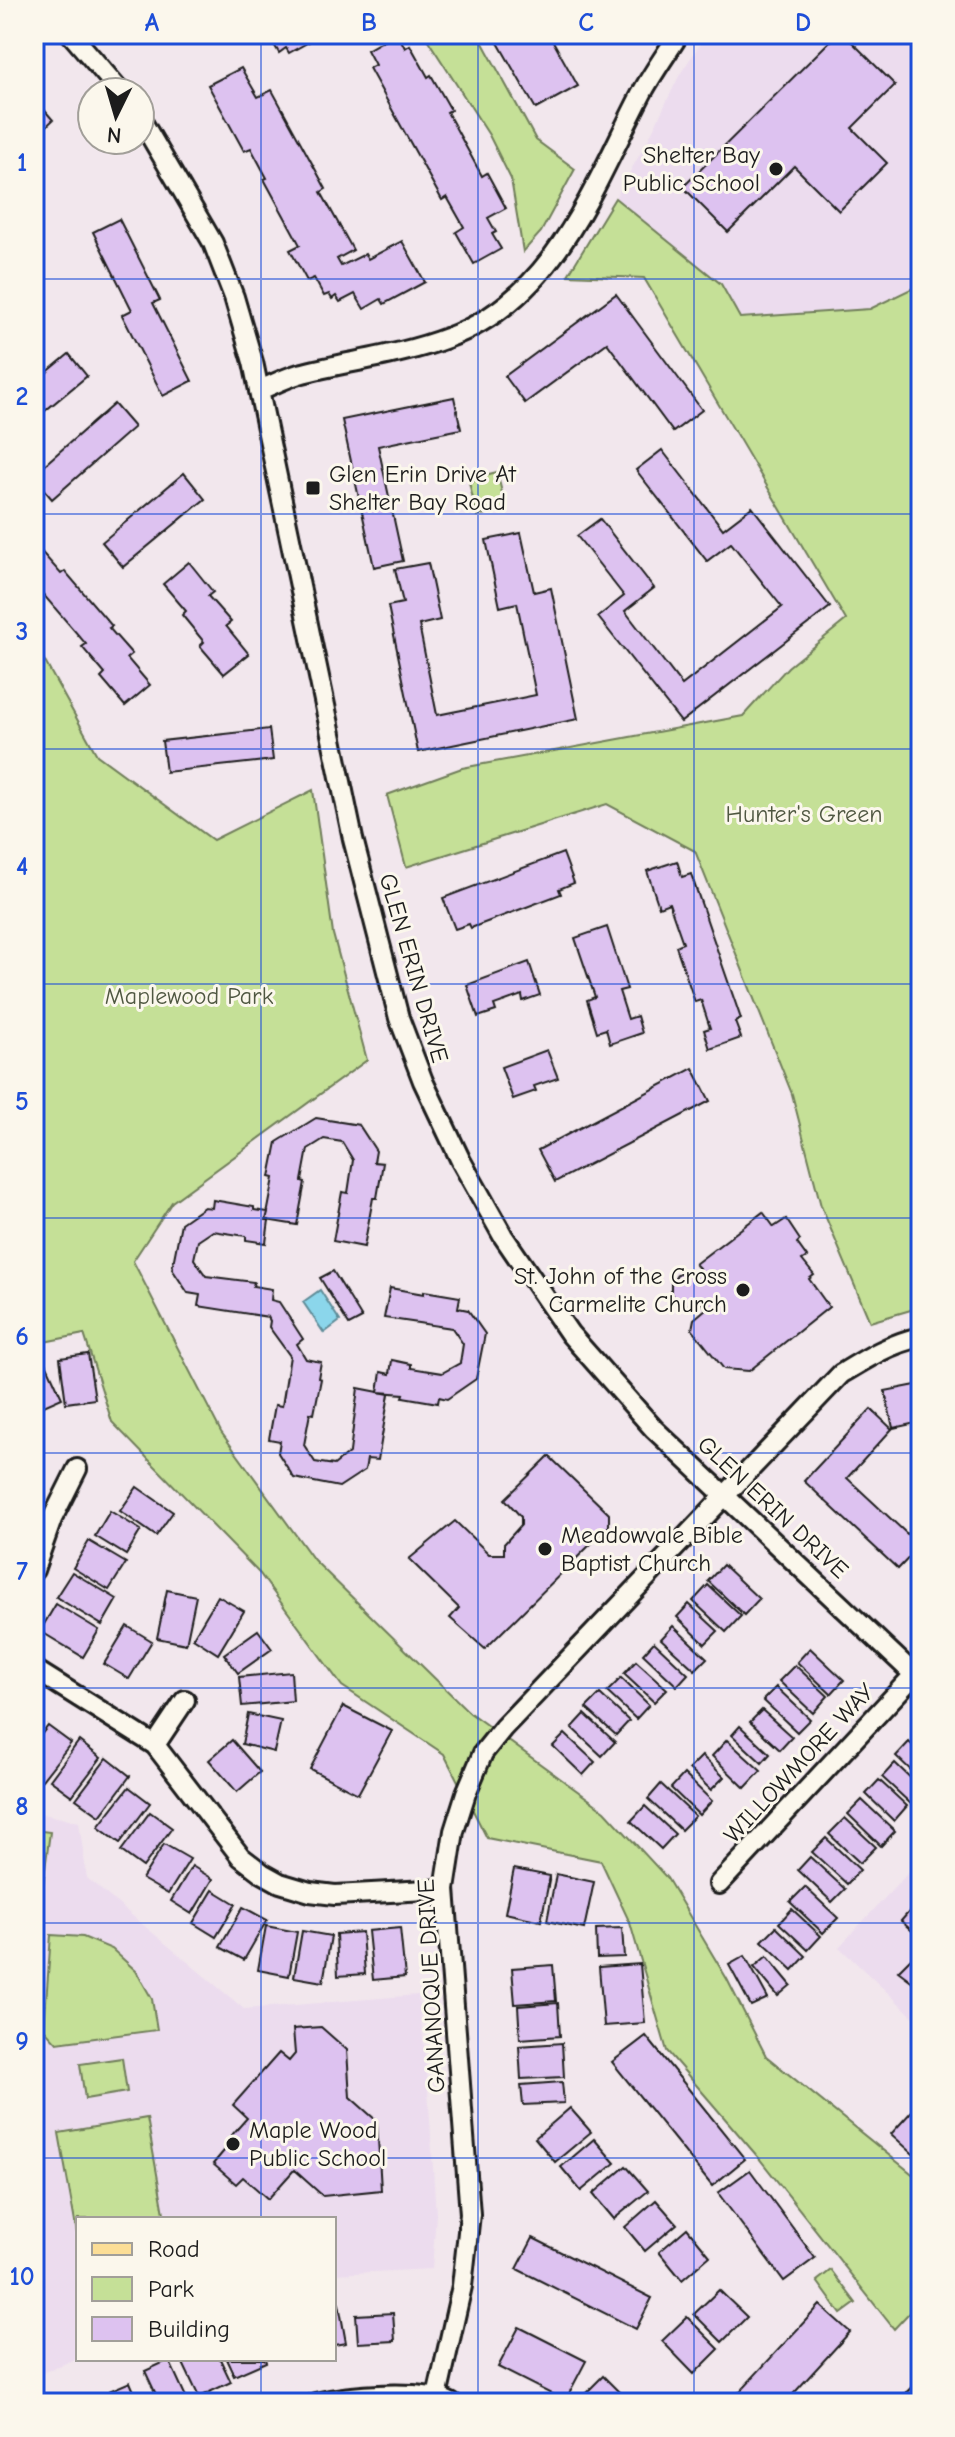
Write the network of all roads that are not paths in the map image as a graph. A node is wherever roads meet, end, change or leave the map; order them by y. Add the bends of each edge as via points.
1 (71, 34) edge
2 (679, 34) edge
3 (107, 76) edge
4 (156, 145) edge
5 (259, 390) junction
6 (921, 1337) edge
7 (77, 1469) dead end
8 (725, 1494) junction
9 (34, 1570) edge
10 (34, 1669) edge
11 (918, 1678) edge
12 (185, 1700) dead end
13 (155, 1745) junction
14 (719, 1884) dead end
15 (445, 1889) junction
16 (921, 2396) edge
17 (444, 2400) edge
18 (316, 2403) edge
19 (914, 2403) edge

1 - 3 street
2 - 5 street via 563,243 508,303 448,338 296,375
4 - 5 street, GLEN ERIN DRIVE via 213,243
5 - 8 street, GLEN ERIN DRIVE via 353,839 399,1018 423,1081 496,1224 570,1334 654,1429
6 - 8 street, GANANOQUE DRIVE via 880,1350 841,1374
7 - 9 street
8 - 11 street, GLEN ERIN DRIVE
8 - 15 street, GANANOQUE DRIVE via 483,1753 454,1831
10 - 13 street
11 - 14 street, WILLOWMORE WAY
12 - 13 street
13 - 15 street via 241,1857 280,1883 335,1895
15 - 17 street, GANANOQUE DRIVE via 470,2214
16 - 19 main road
17 - 18 street via 337,2398

